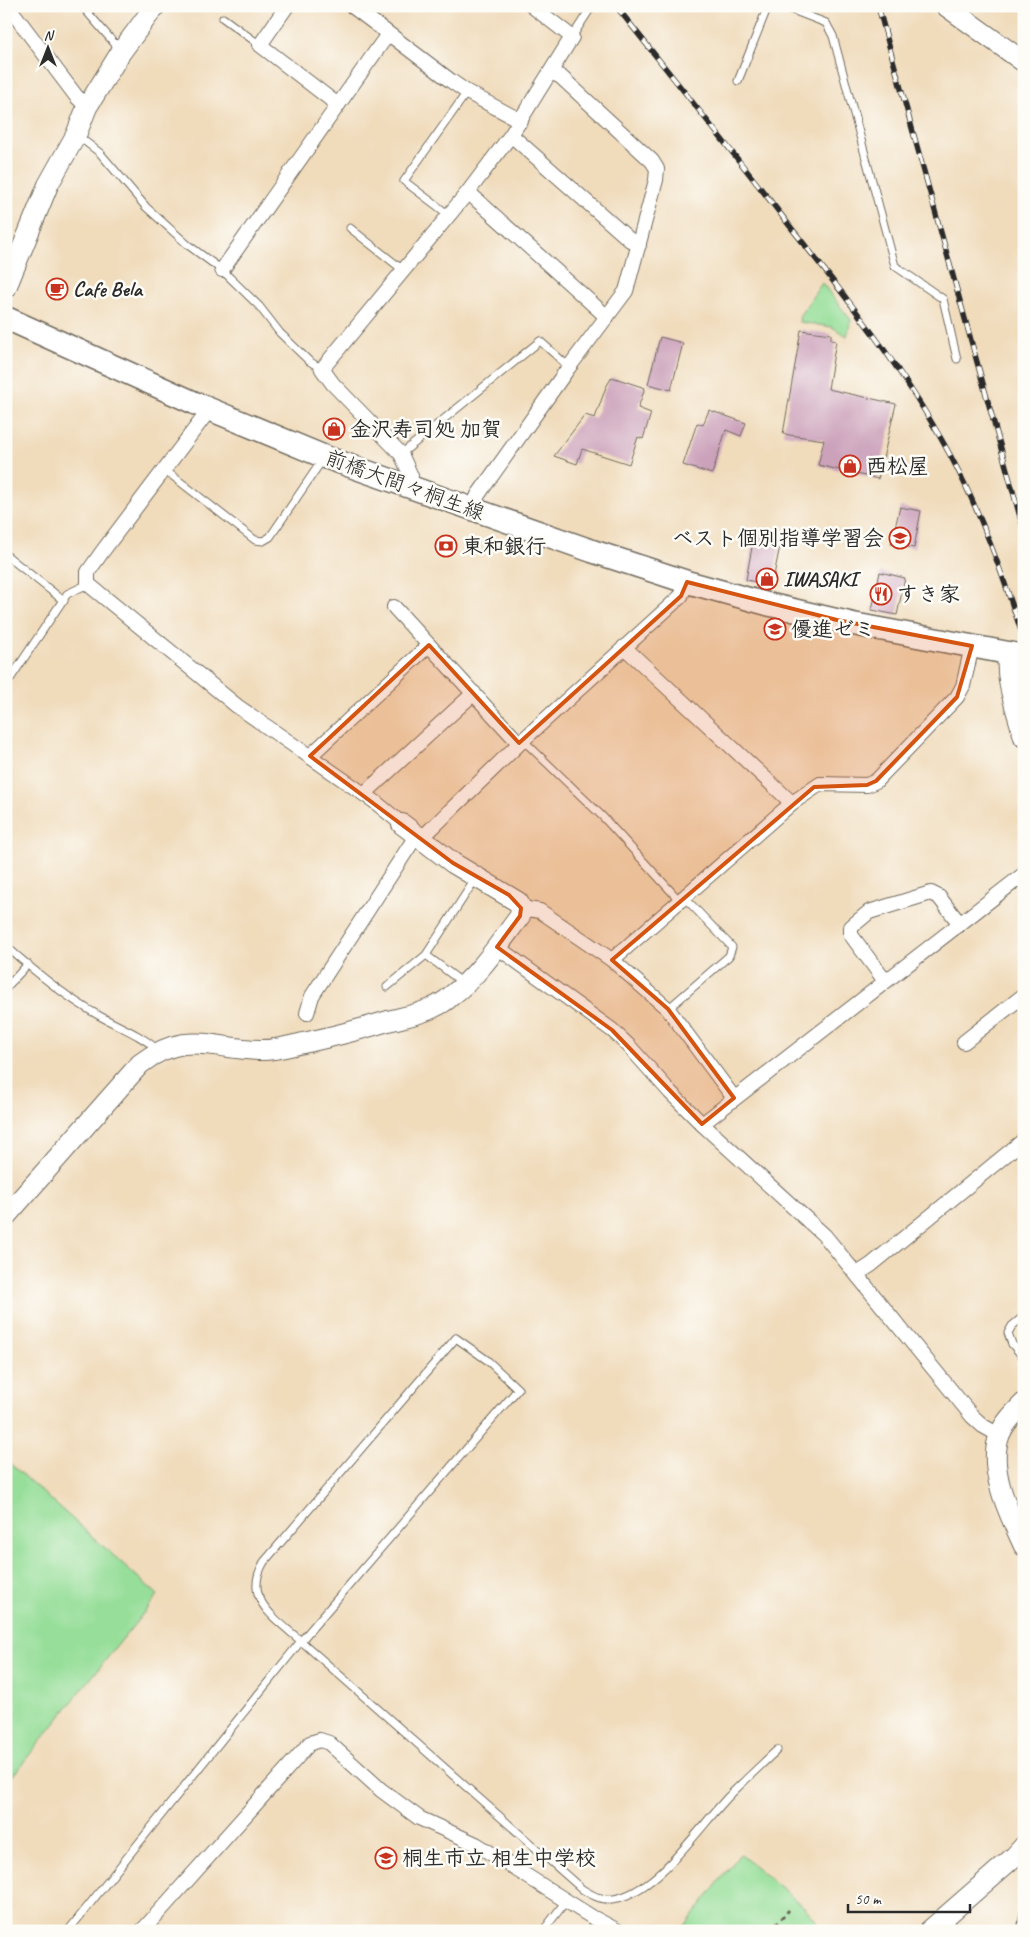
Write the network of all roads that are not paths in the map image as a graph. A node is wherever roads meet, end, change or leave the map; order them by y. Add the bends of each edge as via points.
1 (8, 6) edge
2 (82, 6) edge
3 (155, 6) edge
4 (288, 6) edge
5 (352, 6) edge
6 (532, 6) edge
7 (592, 6) edge
8 (768, 6) edge
9 (782, 6) edge
10 (949, 7) edge
11 (223, 18) dead end
12 (388, 34) junction
13 (572, 37) junction
14 (260, 45) junction
15 (121, 52) junction
16 (1024, 62) edge
17 (551, 72) junction
18 (738, 81) dead end
19 (467, 92) junction
20 (338, 105) junction
21 (87, 107) junction
22 (521, 120) junction
23 (76, 135) junction
24 (511, 135) junction
25 (468, 192) junction
26 (449, 215) junction
27 (350, 228) dead end
28 (639, 244) junction
29 (222, 270) junction
30 (403, 270) junction
31 (6, 288) edge
32 (607, 317) junction
33 (6, 318) edge
34 (957, 359) dead end
35 (569, 367) junction
36 (322, 368) junction
37 (210, 409) junction
38 (401, 454) junction
39 (325, 456) junction
40 (165, 470) junction
41 (408, 486) junction
42 (472, 509) junction
43 (6, 555) edge
44 (687, 582) junction
45 (88, 584) junction
46 (64, 601) junction
47 (394, 607) dead end
48 (429, 645) junction
49 (972, 646) junction
50 (624, 647) junction
51 (1016, 655) edge
52 (6, 685) edge
53 (474, 693) junction
54 (1024, 737) edge
55 (521, 742) junction
56 (310, 756) junction
57 (364, 794) junction
58 (792, 803) junction
59 (414, 834) junction
60 (1024, 874) edge
61 (476, 877) junction
62 (681, 898) junction
63 (521, 908) junction
64 (960, 924) junction
65 (6, 946) edge
66 (497, 947) junction
67 (426, 955) junction
68 (612, 960) junction
69 (28, 964) junction
70 (885, 981) junction
71 (465, 985) junction
72 (387, 987) dead end
73 (6, 988) edge
74 (1024, 995) edge
75 (668, 1009) junction
76 (307, 1013) dead end
77 (964, 1042) dead end
78 (160, 1052) junction
79 (734, 1098) junction
80 (702, 1124) junction
81 (1024, 1140) edge
82 (6, 1216) edge
83 (857, 1274) junction
84 (1024, 1316) edge
85 (1024, 1358) edge
86 (1024, 1403) edge
87 (999, 1435) junction
88 (1024, 1546) edge
89 (301, 1641) junction
90 (777, 1750) dead end
91 (1019, 1854) edge
92 (566, 1901) junction
93 (1024, 1912) edge
94 (1023, 1918) edge
95 (933, 1930) edge
96 (68, 1931) edge
97 (142, 1931) edge
98 (544, 1931) edge
99 (618, 1931) edge
100 (1021, 1931) edge

1 - 21 street
2 - 15 lane
3 - 15 street
4 - 14 street
5 - 12 street
6 - 13 street
7 - 13 lane
8 - 18 lane
9 - 34 lane via 826,23 833,36 895,266 943,299
10 - 16 street
11 - 14 lane
12 - 19 street
12 - 20 street
13 - 17 street
14 - 20 street
15 - 21 street
17 - 22 street
17 - 28 street via 575,90 657,169
19 - 22 street
19 - 26 lane via 404,180
20 - 29 street
21 - 23 street
22 - 24 street
23 - 29 lane via 100,153 146,207
23 - 31 street via 48,185
24 - 25 street
24 - 28 street via 630,240
25 - 26 street
25 - 32 street
26 - 30 street
27 - 30 lane
28 - 32 street via 626,291
29 - 36 lane via 280,333 309,361
30 - 36 street
32 - 35 street
33 - 37 main road, 前橋大間々桐生線
35 - 38 lane via 540,341
35 - 42 street via 478,495
36 - 38 street via 332,384
37 - 39 main road, 前橋大間々桐生線
37 - 40 street
38 - 41 street via 411,476
39 - 40 lane via 270,538 263,541 255,540
39 - 41 main road, 前橋大間々桐生線
40 - 45 street via 88,572
41 - 42 main road, 前橋大間々桐生線
42 - 44 main road, 前橋大間々桐生線
43 - 46 lane
44 - 49 main road, 前橋大間々桐生線 via 837,620
44 - 50 street via 680,596
45 - 46 lane via 67,594
45 - 56 street via 237,706
46 - 52 lane
47 - 48 street
48 - 53 street
48 - 56 street
49 - 51 main road, 前橋大間々桐生線
49 - 58 street via 963,686 957,697 876,781 867,785 820,784
50 - 55 street
50 - 58 street
51 - 54 street via 1007,667 1008,679
53 - 55 street
53 - 57 street
55 - 59 street via 428,832
55 - 62 lane via 603,816
56 - 57 street
57 - 59 street
58 - 62 street
59 - 61 street
59 - 76 street via 312,996
60 - 64 street
61 - 63 street via 509,895
61 - 67 lane
62 - 68 street
62 - 75 lane via 732,946 730,956
63 - 66 street via 520,916
63 - 68 street via 540,911
64 - 70 street
64 - 70 street via 939,897 931,893 869,912 852,927 851,935
65 - 69 lane
66 - 71 street
66 - 80 street via 617,1035
67 - 71 lane
67 - 72 lane
68 - 75 street
69 - 73 lane
69 - 78 lane via 98,1016 140,1036
70 - 79 street
71 - 78 street via 450,998 419,1013 272,1050 199,1042
74 - 77 street
75 - 79 street
78 - 82 street via 140,1064
79 - 80 street
80 - 83 street via 825,1236
81 - 83 street
83 - 87 street via 972,1416
84 - 85 lane via 1008,1333 1012,1344
86 - 87 street
87 - 88 street via 996,1464 1000,1483
89 - 89 lane via 518,1389 487,1360 456,1338 257,1573 258,1598
89 - 90 lane via 582,1889 606,1900 627,1896 664,1869 730,1795
89 - 96 lane
91 - 95 street
92 - 97 street via 476,1844 419,1818 381,1790 329,1742 320,1740 310,1743
92 - 98 lane
92 - 99 street
93 - 94 lane
94 - 100 lane

